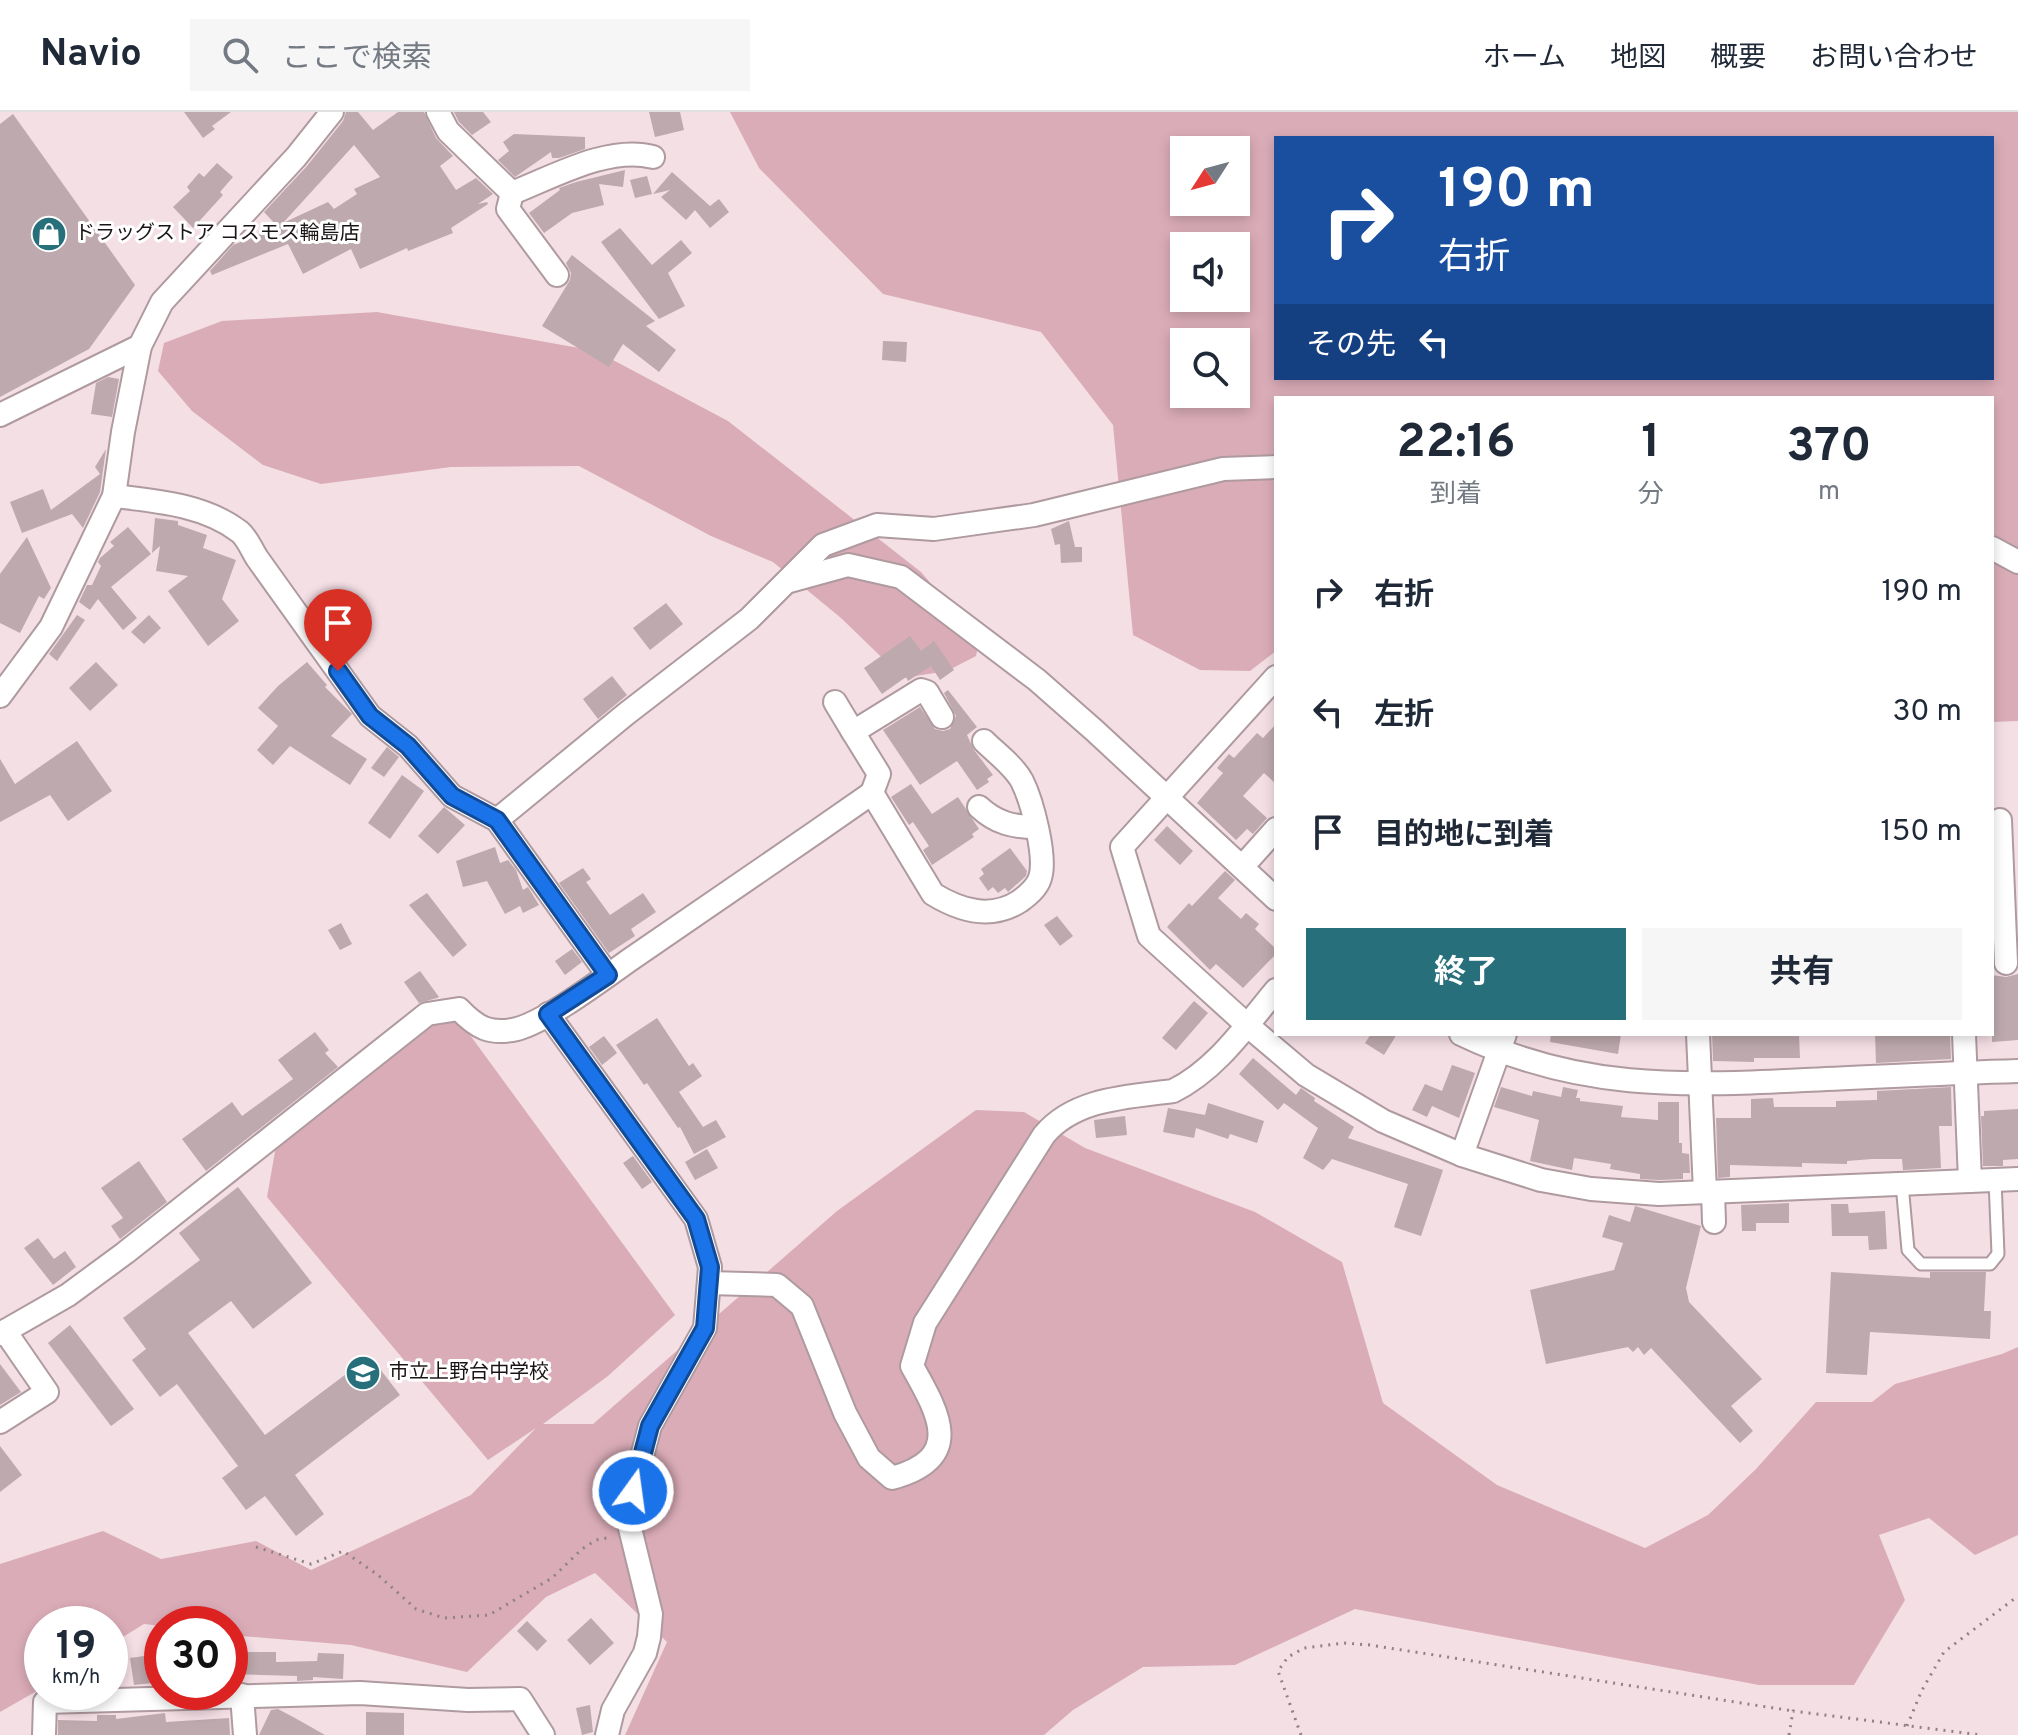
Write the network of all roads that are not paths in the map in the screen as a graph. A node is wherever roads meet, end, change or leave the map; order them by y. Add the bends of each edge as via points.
1 (332, 112) edge
2 (438, 112) edge
3 (653, 157) dead end
4 (512, 193) junction
5 (557, 275) dead end
6 (140, 346) junction
7 (0, 415) edge
8 (1274, 467) edge
9 (114, 496) junction
10 (1994, 549) edge
11 (2018, 562) edge
12 (790, 581) junction
13 (1274, 679) edge
14 (0, 696) edge
15 (835, 702) dead end
16 (942, 717) dead end
17 (853, 732) junction
18 (984, 741) dead end
19 (872, 793) junction
20 (1169, 797) junction
21 (979, 807) dead end
22 (497, 820) junction
23 (2003, 820) edge
24 (1036, 827) junction
25 (1274, 831) edge
26 (1242, 867) junction
27 (2004, 892) edge
28 (1274, 897) edge
29 (2005, 963) edge
30 (608, 975) junction
31 (1274, 992) edge
32 (548, 1014) junction
33 (1247, 1025) junction
34 (1471, 1036) edge
35 (1698, 1036) edge
36 (1964, 1036) edge
37 (1502, 1042) edge
38 (2018, 1071) edge
39 (1965, 1073) junction
40 (1700, 1085) junction
41 (1462, 1155) junction
42 (2018, 1179) edge
43 (1995, 1180) junction
44 (1970, 1181) junction
45 (1902, 1184) junction
46 (1709, 1192) junction
47 (1714, 1222) dead end
48 (709, 1283) junction
49 (2, 1332) edge
50 (0, 1422) edge
51 (248, 1695) edge
52 (144, 1698) edge
53 (243, 1710) edge
54 (44, 1735) edge
55 (245, 1735) edge
56 (543, 1735) edge
57 (607, 1735) edge

1 - 6 street via 162,302
2 - 4 street via 448,131
3 - 4 street via 626,153 597,160
4 - 5 street via 508,209
6 - 7 street
6 - 9 street
8 - 12 street via 1223,469 1034,515 934,529 877,525 823,545
9 - 14 street via 51,627
9 - 22 street via 207,513 242,533 370,716 408,746 452,796
10 - 11 street
12 - 20 street via 848,565 901,577 1037,680
12 - 22 street
13 - 20 street
15 - 17 street
16 - 17 street via 921,690
17 - 19 street via 879,774
18 - 24 street via 1022,782
19 - 24 street via 933,894 966,910 995,912 1030,893 1041,874
19 - 30 street
20 - 26 street
20 - 33 street via 1122,847 1149,936
21 - 24 street via 1008,825
22 - 30 street
23 - 27 street
25 - 26 street
26 - 28 street
27 - 29 street
30 - 32 street
31 - 33 street
32 - 48 street via 696,1219 710,1267
32 - 49 street via 529,1025 495,1032 479,1028 459,1009 427,1014 125,1253 68,1295
33 - 41 street via 1306,1075 1383,1121
33 - 48 street via 1184,1086 1099,1101 1052,1125 1044,1135 925,1323 912,1366 935,1407 942,1433 932,1457 912,1473 892,1478 869,1458 802,1306 777,1285
34 - 37 street
35 - 40 street
36 - 39 street
37 - 40 street via 1518,1059 1592,1077
37 - 41 street
38 - 39 street
39 - 40 street
39 - 44 street
40 - 46 street
41 - 46 street via 1541,1180 1591,1189
42 - 43 street
43 - 44 street
43 - 45 lane via 1998,1254 1990,1264 1921,1264 1908,1250
44 - 45 street
45 - 46 street
46 - 47 street
48 - 57 street via 705,1328 650,1426 633,1491 628,1520 651,1614 649,1637 613,1710
49 - 50 street via 47,1392
51 - 56 street via 520,1699
52 - 54 street via 45,1702
53 - 55 street

